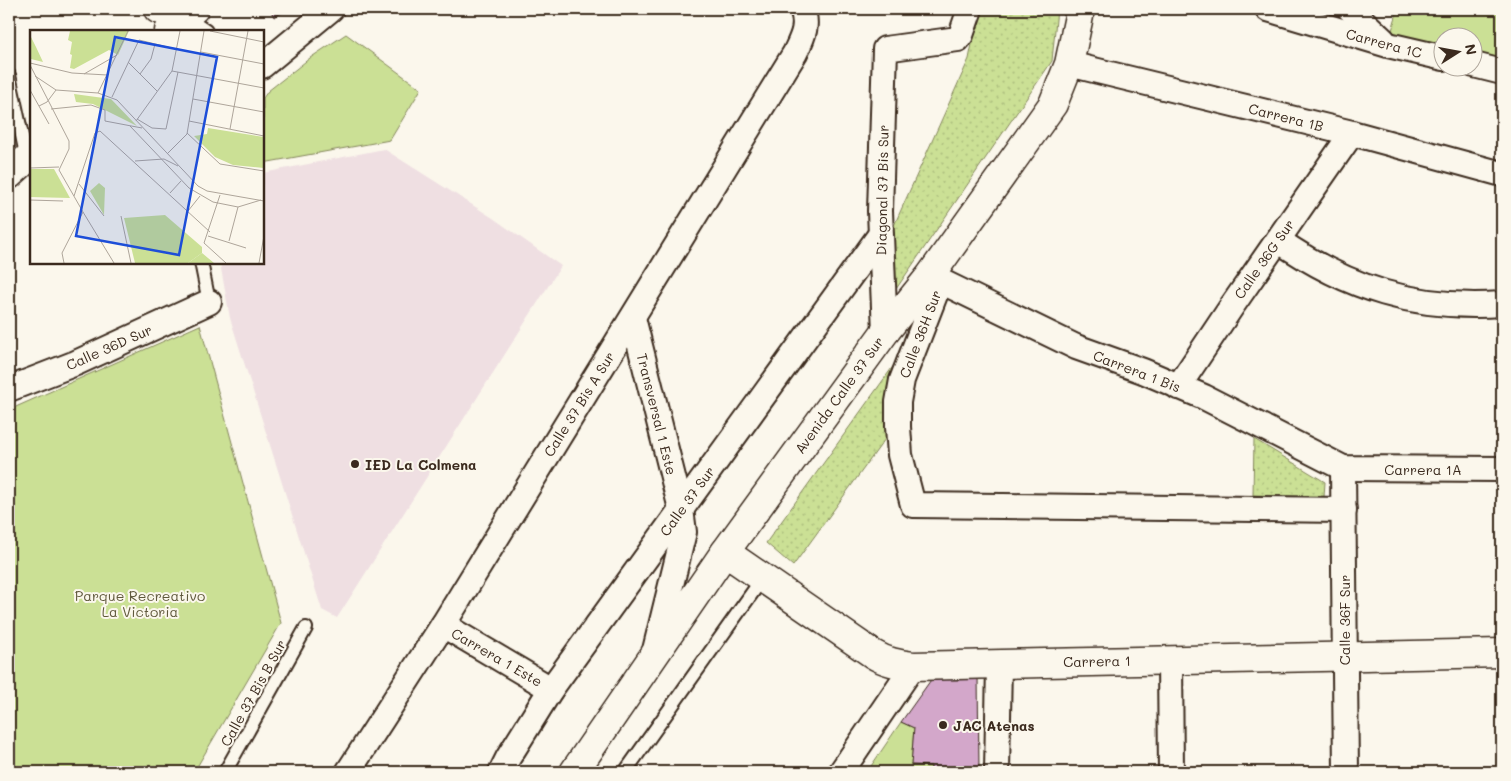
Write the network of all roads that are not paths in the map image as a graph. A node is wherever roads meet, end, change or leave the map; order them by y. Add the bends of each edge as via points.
1 (158, 9) edge
2 (331, 9) edge
3 (802, 9) edge
4 (970, 9) edge
5 (1079, 9) edge
6 (1268, 9) edge
7 (1350, 9) edge
8 (188, 22) edge
9 (1388, 45) junction
10 (1434, 56) edge
11 (264, 64) edge
12 (1069, 64) junction
13 (1484, 68) edge
14 (1502, 72) edge
15 (9, 74) edge
16 (1352, 133) junction
17 (22, 163) edge
18 (1502, 174) edge
19 (880, 235) junction
20 (1278, 240) junction
21 (201, 264) edge
22 (935, 279) junction
23 (209, 302) joint
24 (1502, 304) edge
25 (632, 318) junction
26 (885, 332) junction
27 (1178, 386) junction
28 (9, 388) edge
29 (1343, 468) junction
30 (1502, 469) edge
31 (681, 509) junction
32 (1344, 510) junction
33 (725, 552) junction
34 (762, 579) junction
35 (443, 626) junction
36 (306, 628) dead end
37 (1502, 652) edge
38 (653, 656) junction
39 (1345, 656) junction
40 (1170, 660) junction
41 (999, 664) junction
42 (913, 666) junction
43 (551, 689) junction
44 (225, 772) edge
45 (348, 772) edge
46 (501, 772) edge
47 (574, 772) edge
48 (625, 772) edge
49 (842, 772) edge
50 (997, 772) edge
51 (1171, 772) edge
52 (1346, 772) edge

1 - 8 main road
2 - 11 street
3 - 25 street, Calle 37 Bis A Sur via 804,32 795,53
4 - 19 street, Diagonal 37 Bis Sur via 961,35 954,41 885,49
5 - 12 main road, Avenida Calle 37 Sur
6 - 9 street, Carrera 1C
7 - 9 street
9 - 10 street, Carrera 1C
12 - 16 street, Carrera 1B
12 - 22 main road, Avenida Calle 37 Sur via 1053,104
13 - 14 street
15 - 17 lane
16 - 18 street, Carrera 1B
16 - 20 street, Calle 36G Sur
19 - 26 street, Diagonal 37 Bis Sur
19 - 31 street, Calle 37 Sur
20 - 24 street via 1324,269 1376,291 1458,305
20 - 27 street, Calle 36G Sur
21 - 23 lane
22 - 26 main road, Avenida Calle 37 Sur
22 - 27 street, Carrera 1 Bis via 1076,347
22 - 32 street, Calle 36H Sur via 902,380 898,402 900,455 913,505
23 - 28 street, Calle 36D Sur via 76,363
25 - 31 street, Transversal 1 Este
25 - 35 street, Calle 37 Bis A Sur
26 - 33 main road, Avenida Calle 37 Sur
27 - 29 street, Carrera 1 Bis
29 - 30 street, Carrera 1A
29 - 32 street, Calle 36F Sur
31 - 38 street, Transversal 1 Este via 684,532
31 - 43 street, Calle 37 Sur
32 - 39 street, Calle 36F Sur
33 - 34 main road, Carrera 1
33 - 38 main road, Avenida Calle 37 Sur
34 - 42 main road, Carrera 1 via 881,659
34 - 48 lane
35 - 43 street, Carrera 1 Este
35 - 45 street, Calle 37 Bis A Sur
36 - 44 lane, Calle 37 Bis B Sur
37 - 39 main road, Carrera 1
38 - 47 main road, Avenida Calle 37 Sur
39 - 40 main road, Carrera 1
39 - 52 street, Calle 36F Sur
40 - 41 main road, Carrera 1
40 - 51 street
41 - 42 main road, Carrera 1
41 - 50 street
42 - 49 street
43 - 46 street, Calle 37 Sur

